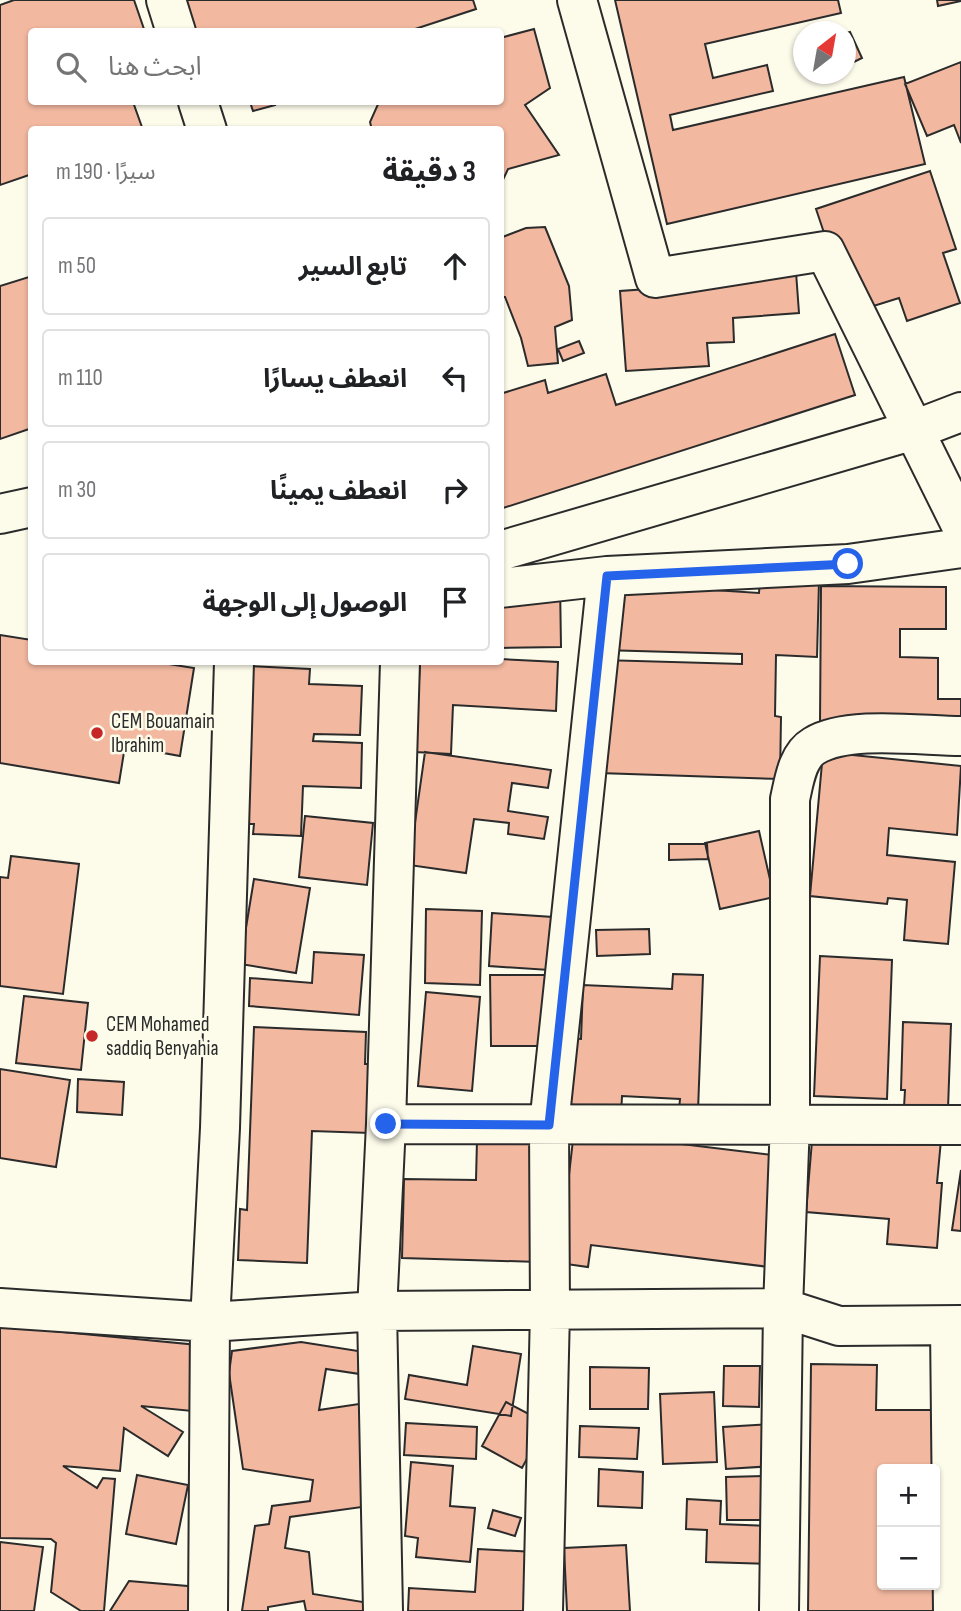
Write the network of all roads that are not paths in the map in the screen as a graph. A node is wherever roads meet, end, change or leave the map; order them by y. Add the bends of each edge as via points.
1 (166, 0) edge
2 (577, 0) edge
3 (175, 28) edge
4 (199, 105) edge
5 (206, 126) edge
6 (961, 412) edge
7 (914, 430) junction
8 (28, 508) edge
9 (0, 514) edge
10 (961, 525) edge
11 (961, 548) edge
12 (504, 550) edge
13 (607, 576) junction
14 (504, 588) edge
15 (234, 665) edge
16 (400, 665) edge
17 (961, 736) edge
18 (790, 1122) junction
19 (386, 1124) junction
20 (549, 1125) junction
21 (961, 1125) edge
22 (0, 1308) edge
23 (783, 1308) junction
24 (377, 1311) junction
25 (550, 1311) junction
26 (210, 1322) junction
27 (955, 1325) edge
28 (208, 1611) edge
29 (383, 1611) edge
30 (543, 1611) edge
31 (779, 1611) edge
32 (953, 1611) edge

1 - 3 street
2 - 7 street via 655,278 825,251
4 - 5 street
6 - 7 street
7 - 10 street
7 - 12 street
8 - 9 street
11 - 13 street via 848,564
13 - 14 street
13 - 20 street
15 - 26 street
16 - 19 street
17 - 18 street via 848,734 813,746 798,766 790,799
18 - 20 street
18 - 21 street
18 - 23 street
19 - 20 street
19 - 24 street
20 - 25 street
22 - 26 street
23 - 25 street
23 - 27 street via 839,1326
23 - 31 street
24 - 25 street
24 - 26 street
24 - 29 street
25 - 30 street
26 - 28 street
27 - 32 street

